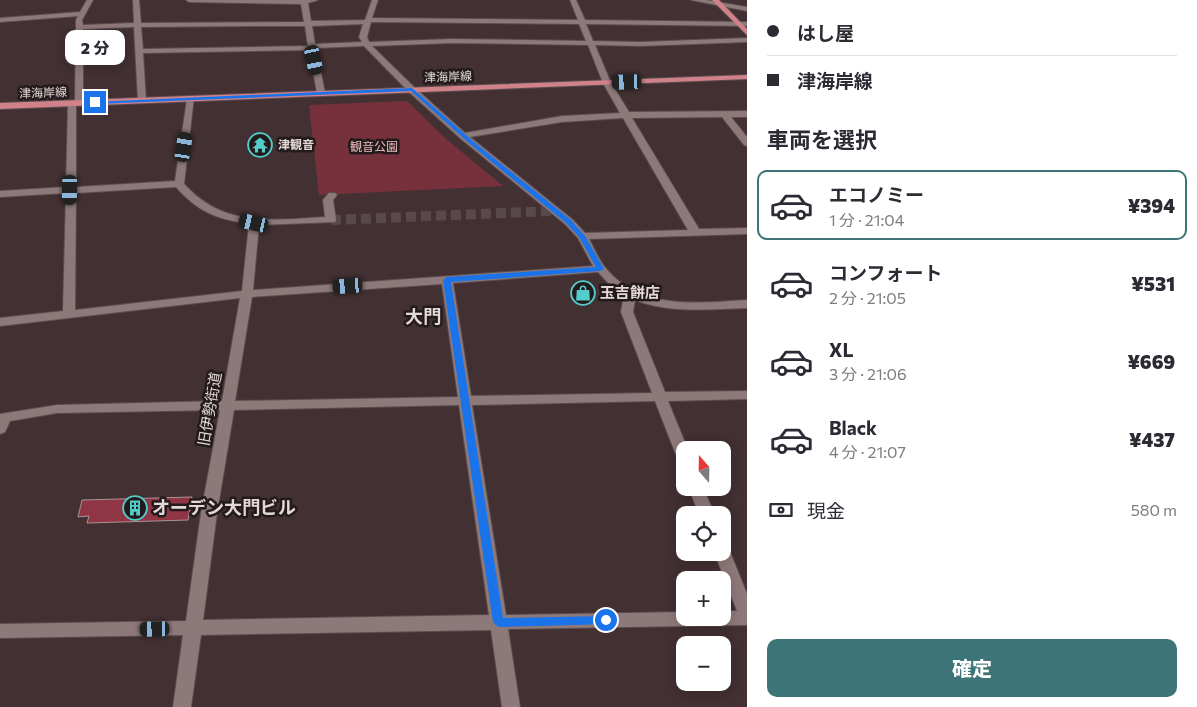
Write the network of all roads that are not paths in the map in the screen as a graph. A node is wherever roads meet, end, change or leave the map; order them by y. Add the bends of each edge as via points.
1 (90, 0) edge
2 (136, 0) edge
3 (189, 0) edge
4 (315, 0) edge
5 (375, 0) edge
6 (573, 0) edge
7 (694, 0) edge
8 (304, 2) junction
9 (717, 2) edge
10 (747, 10) edge
11 (83, 14) junction
12 (0, 20) edge
13 (368, 21) junction
14 (582, 22) junction
15 (138, 24) junction
16 (308, 24) junction
17 (738, 24) junction
18 (747, 24) edge
19 (79, 27) junction
20 (747, 32) edge
21 (747, 40) edge
22 (590, 42) junction
23 (366, 44) junction
24 (312, 47) junction
25 (139, 51) junction
26 (747, 77) edge
27 (607, 83) junction
28 (412, 90) junction
29 (321, 93) junction
30 (191, 99) junction
31 (142, 101) junction
32 (75, 103) junction
33 (0, 106) edge
34 (724, 114) junction
35 (747, 114) edge
36 (625, 115) junction
37 (463, 136) junction
38 (747, 143) edge
39 (179, 184) junction
40 (70, 190) junction
41 (0, 194) edge
42 (332, 195) dead end
43 (254, 226) junction
44 (747, 231) edge
45 (695, 232) junction
46 (582, 236) junction
47 (600, 269) junction
48 (447, 280) junction
49 (247, 294) junction
50 (630, 295) junction
51 (747, 304) edge
52 (69, 313) junction
53 (0, 322) edge
54 (747, 395) edge
55 (659, 396) junction
56 (464, 400) junction
57 (227, 406) junction
58 (2, 421) edge
59 (677, 441) edge
60 (726, 561) edge
61 (747, 616) edge
62 (498, 622) junction
63 (193, 628) junction
64 (0, 631) edge
65 (182, 707) edge
66 (511, 707) edge

1 - 11 street
2 - 15 street
3 - 8 street
4 - 8 street
5 - 13 street
6 - 14 street
7 - 9 street
8 - 16 street
9 - 10 street
9 - 17 main road
11 - 12 street
11 - 19 street
13 - 14 street
13 - 16 street
13 - 23 street via 363,37
14 - 17 street
14 - 22 street
15 - 16 street
15 - 19 street
15 - 25 street
16 - 24 street
17 - 18 street
17 - 20 main road
19 - 32 street
21 - 22 street via 641,44
22 - 23 street
22 - 27 street
23 - 24 street
23 - 28 street
24 - 25 street
24 - 29 street
25 - 31 street
26 - 27 main road, 津海岸線
27 - 28 main road, 津海岸線
27 - 36 street
28 - 29 main road, 津海岸線
28 - 37 street
29 - 30 main road, 津海岸線
30 - 31 main road, 津海岸線
30 - 39 street
31 - 32 main road, 津海岸線
32 - 33 main road, 津海岸線
32 - 40 street
34 - 35 street
34 - 36 street
34 - 38 street
36 - 37 street via 562,119
36 - 45 street
37 - 46 street
39 - 40 street
39 - 43 street via 200,207
40 - 41 street
40 - 52 street
42 - 43 street via 328,200 331,220
43 - 49 street, 旧伊勢街道
44 - 45 street
45 - 46 street
46 - 47 street
47 - 48 street
47 - 50 street via 613,284
48 - 49 street
48 - 56 street
49 - 52 street
49 - 57 street, 旧伊勢街道
50 - 51 street via 675,307
50 - 55 street via 627,312
52 - 53 street
54 - 55 street
55 - 56 street
55 - 59 street
56 - 57 street
56 - 62 street
57 - 58 street via 57,409
57 - 63 street, 旧伊勢街道 via 208,513
60 - 61 street
61 - 62 street
62 - 63 street
62 - 66 street
63 - 64 street
63 - 65 street, 旧伊勢街道

